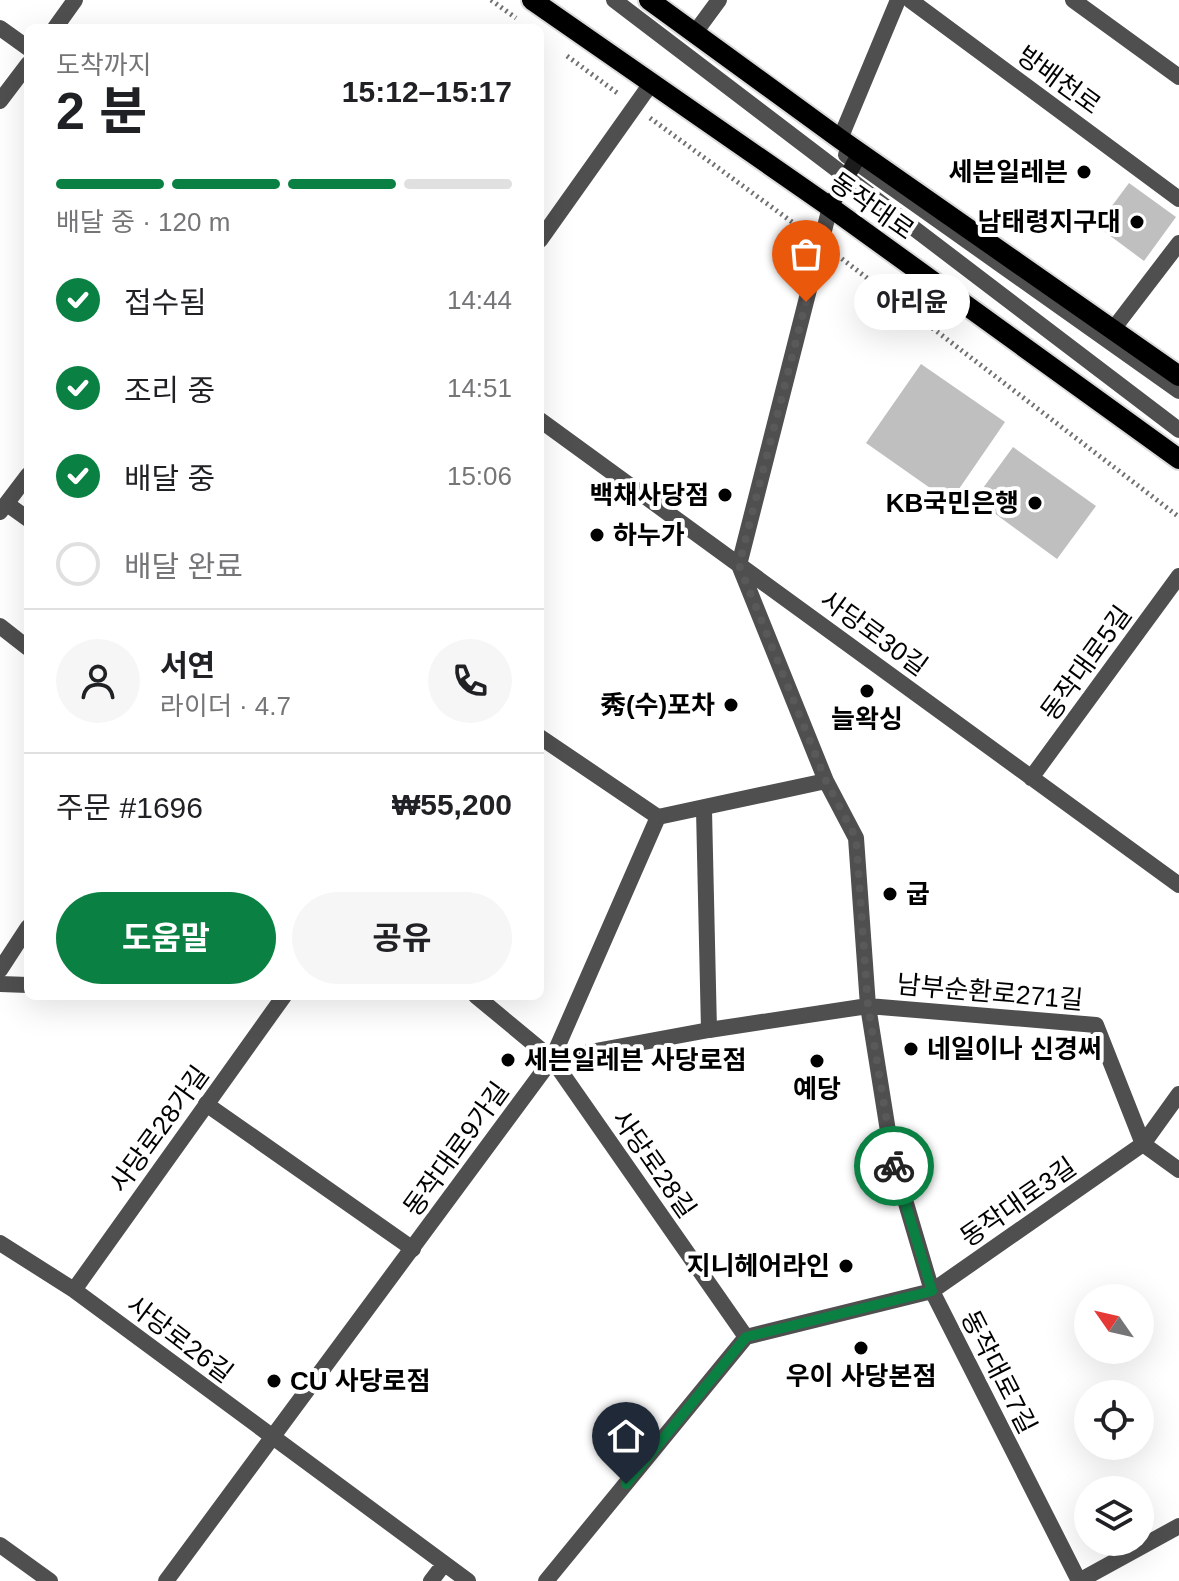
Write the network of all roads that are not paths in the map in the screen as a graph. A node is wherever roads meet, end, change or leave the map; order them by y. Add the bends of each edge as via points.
1 (75, 0) edge
2 (532, 0) edge
3 (614, 0) edge
4 (641, 0) edge
5 (649, 0) edge
6 (719, 0) edge
7 (898, 0) edge
8 (910, 0) edge
9 (1073, 0) edge
10 (58, 24) edge
11 (0, 28) edge
12 (694, 34) junction
13 (24, 45) edge
14 (24, 69) edge
15 (1179, 77) edge
16 (650, 85) junction
17 (0, 101) edge
18 (840, 139) junction
19 (858, 157) junction
20 (847, 177) junction
21 (1179, 199) edge
22 (830, 207) junction
23 (544, 234) edge
24 (1179, 243) edge
25 (1114, 328) junction
26 (1179, 376) edge
27 (1179, 391) edge
28 (544, 423) edge
29 (1179, 430) edge
30 (1179, 459) edge
31 (24, 480) edge
32 (4, 508) edge
33 (24, 517) edge
34 (739, 565) junction
35 (1179, 576) edge
36 (0, 626) edge
37 (24, 645) edge
38 (544, 740) edge
39 (1031, 778) junction
40 (826, 781) junction
41 (704, 810) junction
42 (658, 817) junction
43 (1179, 885) edge
44 (24, 933) edge
45 (0, 970) edge
46 (0, 984) edge
47 (24, 985) edge
48 (281, 1000) edge
49 (481, 1000) edge
50 (868, 1006) junction
51 (709, 1030) junction
52 (552, 1059) junction
53 (1179, 1094) edge
54 (206, 1104) junction
55 (1143, 1144) junction
56 (1179, 1170) edge
57 (0, 1243) edge
58 (413, 1249) junction
59 (74, 1290) junction
60 (932, 1291) junction
61 (746, 1337) junction
62 (274, 1439) junction
63 (1179, 1526) edge
64 (0, 1545) edge
65 (444, 1564) junction
66 (50, 1581) edge
67 (166, 1581) edge
68 (431, 1581) edge
69 (468, 1581) edge
70 (546, 1581) edge
71 (1079, 1581) edge

1 - 10 street
2 - 16 main road, 동작대로
3 - 20 street
4 - 19 street
5 - 12 main road, 동작대로
6 - 12 street
7 - 18 street
8 - 21 street, 방배천로
9 - 15 street
11 - 13 street
12 - 18 main road, 동작대로
14 - 17 street
16 - 22 main road, 동작대로
16 - 23 street
18 - 19 main road, 동작대로
19 - 20 main road
19 - 25 main road, 동작대로
19 - 27 street
20 - 22 main road
20 - 29 street
22 - 30 main road, 동작대로
22 - 34 street
24 - 25 street
25 - 26 main road, 동작대로
28 - 34 street, 사당로30길
31 - 32 street
32 - 33 street
34 - 39 street, 사당로30길
34 - 40 street, 동작대로7길
35 - 39 street, 동작대로5길
36 - 37 street
38 - 42 street
39 - 43 street, 사당로30길
40 - 41 street
40 - 50 street, 동작대로7길 via 856,838
41 - 42 street
41 - 51 street
42 - 52 street, 동작대로9가길
44 - 45 street
46 - 47 street
48 - 54 street, 사당로28가길
49 - 52 street, 사당로28길
50 - 51 street, 남부순환로271길
50 - 55 street, 남부순환로271길 via 1096,1025
50 - 60 street, 동작대로7길 via 892,1156
51 - 52 street, 남부순환로271길
52 - 58 street, 동작대로9가길
52 - 61 street, 사당로28길
53 - 55 street, 동작대로3길
54 - 58 street, 동작대로9가길
54 - 59 street, 사당로28가길
55 - 56 street
55 - 60 street, 동작대로3길
57 - 59 street, 사당로26길
58 - 62 street, 동작대로9가길
59 - 62 street, 사당로26길
60 - 61 street, 동작대로3길
60 - 71 street, 동작대로7길
61 - 70 street
62 - 65 street, 사당로26길
62 - 67 street, 동작대로9가길
63 - 71 street
64 - 66 street
65 - 68 street
65 - 69 street, 사당로26길

